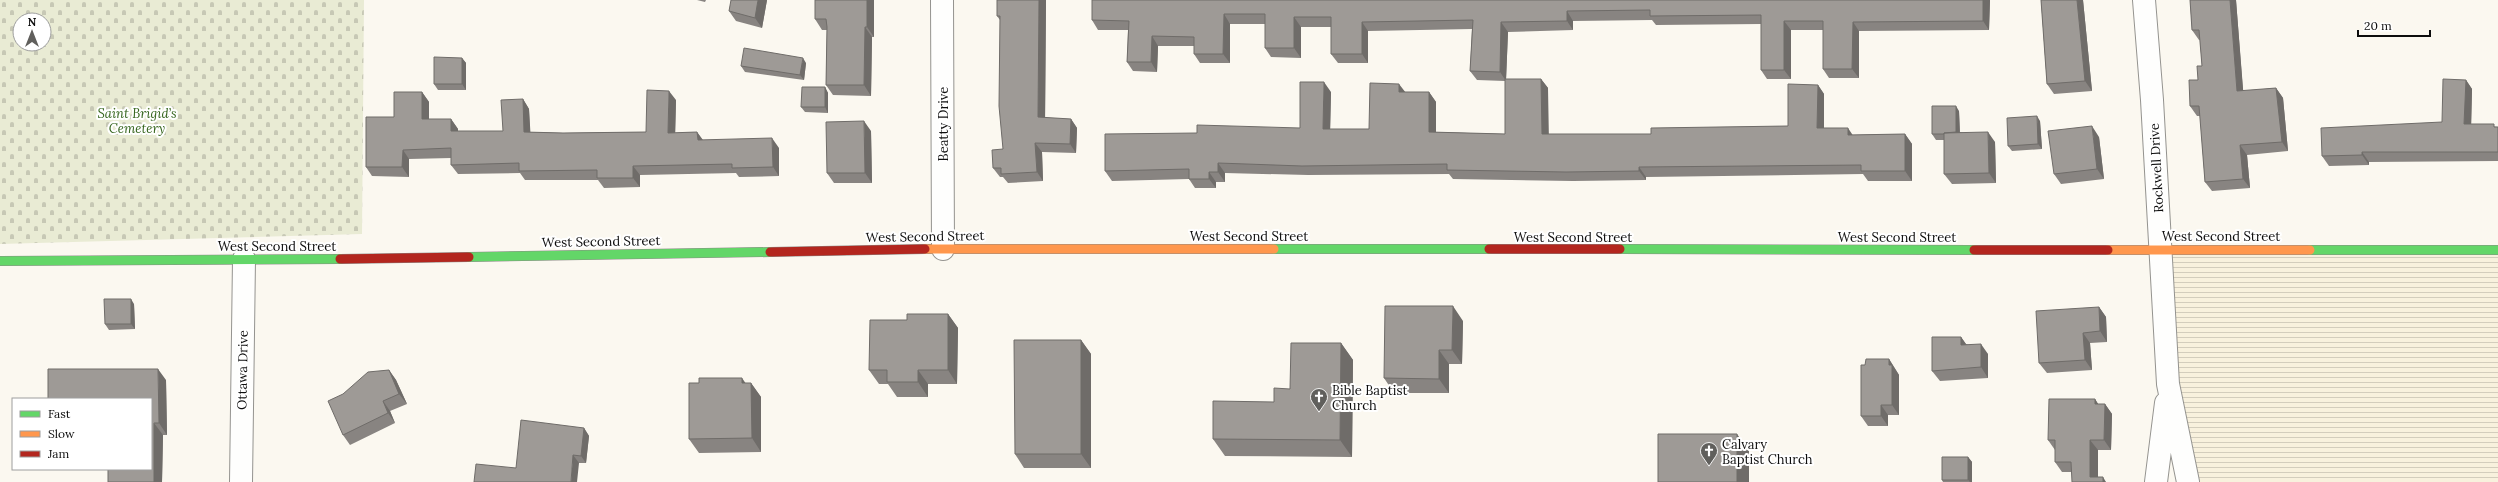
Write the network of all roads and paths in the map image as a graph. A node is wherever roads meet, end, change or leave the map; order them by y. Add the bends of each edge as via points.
1 (942, 0) edge
2 (2144, 0) edge
3 (943, 249) junction
4 (2160, 249) junction
5 (2498, 250) edge
6 (244, 259) junction
7 (0, 261) edge
8 (2168, 384) junction
9 (241, 482) edge
10 (2156, 482) edge
11 (2188, 482) edge

1 - 3 street, Beatty Drive
2 - 4 street, Rockwell Drive
3 - 4 main road, West Second Street
3 - 6 main road, West Second Street
4 - 5 main road, West Second Street
4 - 8 street, Rockwell Drive
6 - 7 main road, West Second Street
6 - 9 street, Ottawa Drive
8 - 10 street, Rockwell Drive
8 - 11 street, Rockwell Drive

